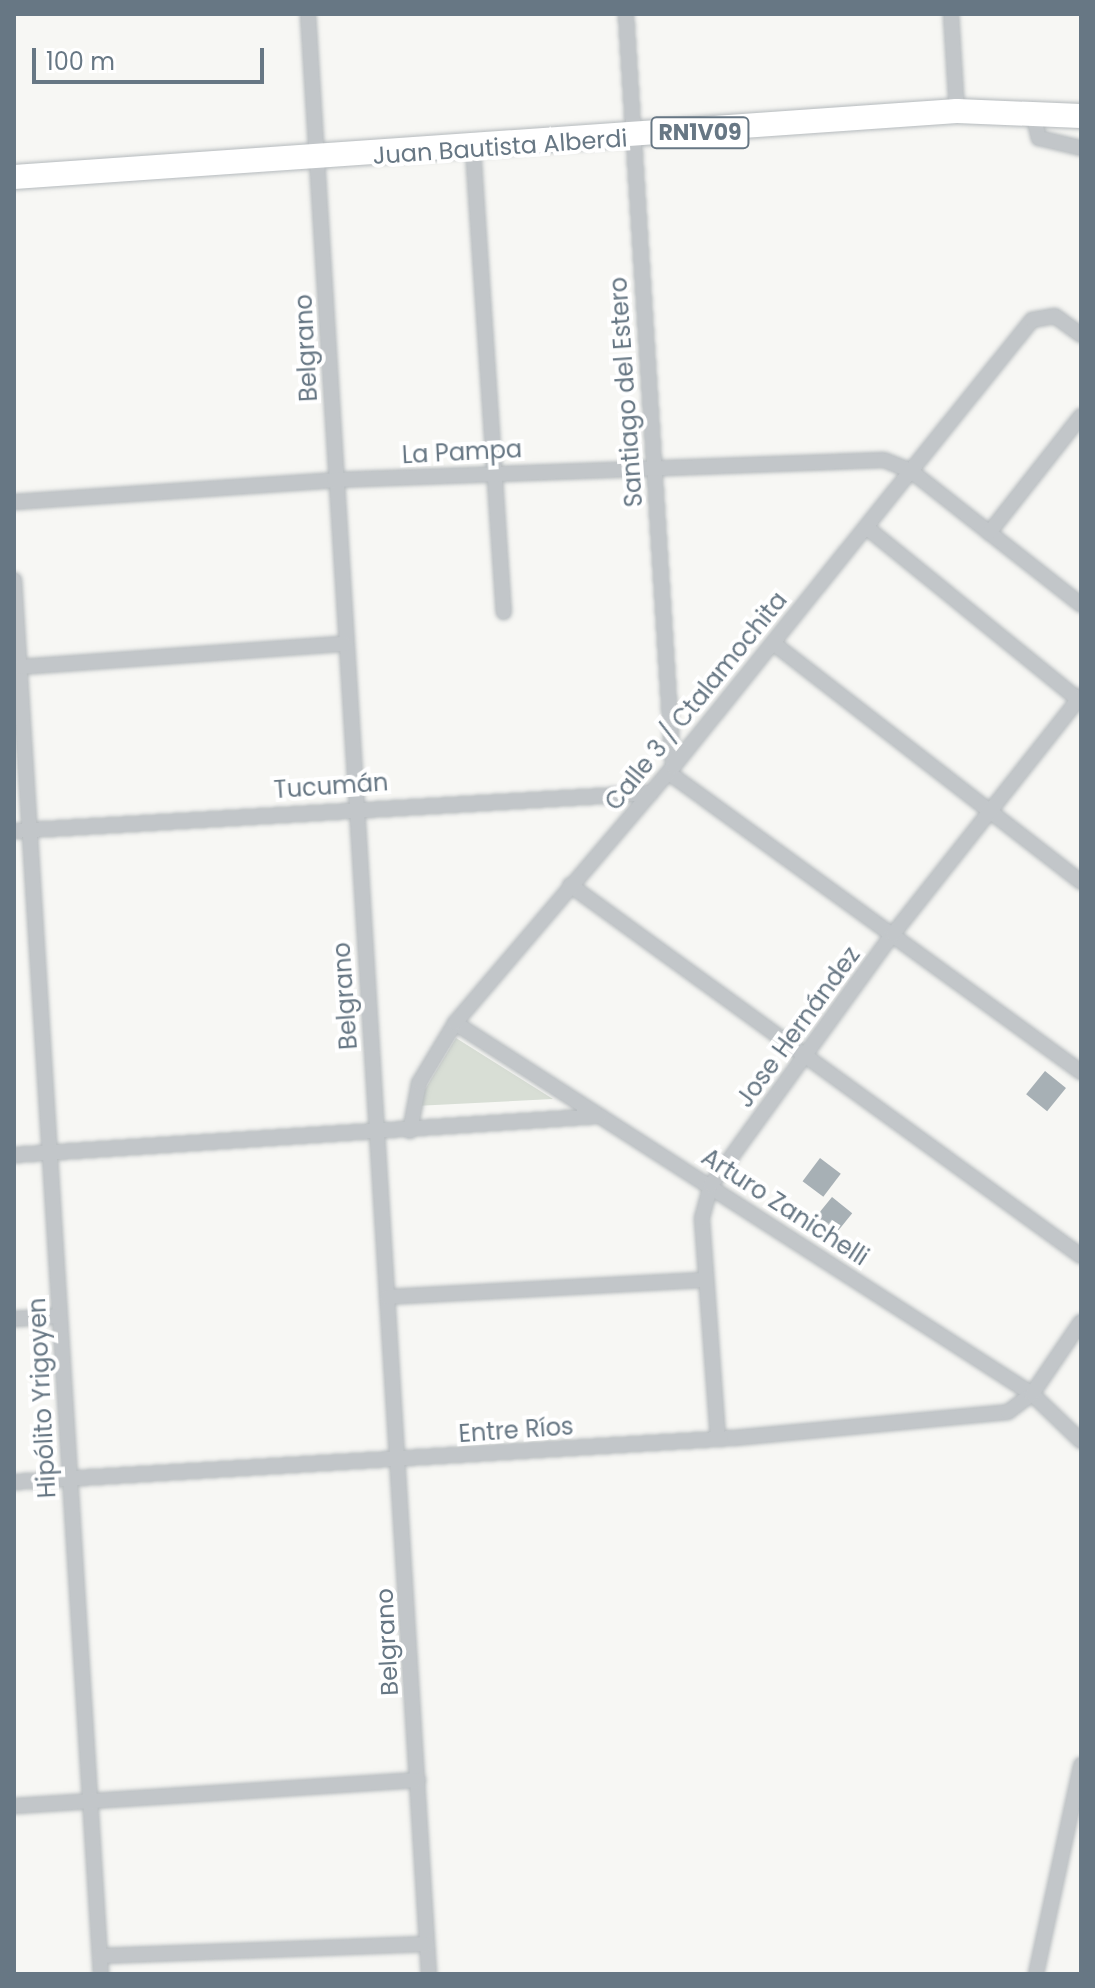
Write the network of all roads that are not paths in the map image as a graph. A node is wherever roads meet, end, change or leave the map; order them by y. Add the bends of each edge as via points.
1 (308, 14) edge
2 (626, 14) edge
3 (951, 14) edge
4 (957, 111) junction
5 (1033, 113) junction
6 (1081, 116) edge
7 (633, 138) junction
8 (1081, 148) edge
9 (473, 149) junction
10 (319, 159) junction
11 (14, 177) edge
12 (1081, 335) edge
13 (1081, 416) edge
14 (652, 465) junction
15 (911, 471) junction
16 (493, 473) junction
17 (334, 480) junction
18 (14, 502) edge
19 (866, 527) junction
20 (989, 533) junction
21 (14, 580) edge
22 (1081, 605) edge
23 (504, 612) dead end
24 (773, 643) junction
25 (344, 644) junction
26 (20, 667) junction
27 (1080, 700) edge
28 (671, 770) junction
29 (651, 793) junction
30 (354, 806) junction
31 (989, 812) junction
32 (31, 829) junction
33 (14, 831) edge
34 (1081, 882) edge
35 (570, 885) junction
36 (893, 934) junction
37 (455, 1023) junction
38 (801, 1057) junction
39 (1081, 1072) edge
40 (600, 1116) junction
41 (410, 1131) junction
42 (377, 1132) junction
43 (49, 1153) junction
44 (14, 1155) edge
45 (711, 1185) junction
46 (1081, 1256) edge
47 (705, 1280) junction
48 (387, 1297) junction
49 (59, 1316) junction
50 (14, 1319) edge
51 (1081, 1322) edge
52 (1032, 1394) junction
53 (718, 1438) junction
54 (1081, 1441) edge
55 (398, 1459) junction
56 (69, 1479) junction
57 (14, 1482) edge
58 (1081, 1765) edge
59 (418, 1780) junction
60 (89, 1800) junction
61 (14, 1806) edge
62 (427, 1944) junction
63 (100, 1956) junction
64 (101, 1974) edge
65 (429, 1974) edge
66 (1036, 1974) edge

1 - 10 street, Belgrano
2 - 7 street, Santiago del Estero
3 - 4 street
4 - 5 main road, Juan Bautista Alberdi / RN1V09
4 - 7 main road, Juan Bautista Alberdi / RN1V09
5 - 6 main road, Juan Bautista Alberdi / RN1V09
5 - 8 street via 1039,138
7 - 9 main road, Juan Bautista Alberdi / RN1V09
7 - 14 street, Santiago del Estero
9 - 10 main road, Juan Bautista Alberdi / RN1V09
9 - 16 street
10 - 11 main road, Juan Bautista Alberdi / RN1V09
10 - 17 street, Belgrano
12 - 15 street, Calle 3 / Ctalamochita via 1043,314
13 - 20 street
14 - 15 street, La Pampa via 884,460
14 - 16 street, La Pampa
14 - 28 street, Santiago del Estero
15 - 19 street, Calle 3 / Ctalamochita
15 - 20 street
16 - 17 street, La Pampa
16 - 23 street
17 - 18 street, La Pampa
17 - 25 street, Belgrano
19 - 24 street, Calle 3 / Ctalamochita
19 - 27 street
20 - 22 street
21 - 26 street, Hipólito Yrigoyen
24 - 28 street, Calle 3 / Ctalamochita
24 - 31 street
25 - 26 street
25 - 30 street, Belgrano
26 - 32 street, Hipólito Yrigoyen
27 - 31 street, Jose Hernández
28 - 29 street, Calle 3 / Ctalamochita
28 - 36 street
29 - 30 street, Tucumán
29 - 35 street, Calle 3 / Ctalamochita
30 - 32 street, Tucumán
30 - 42 street, Belgrano
31 - 34 street
31 - 36 street, Jose Hernández
32 - 33 street, Tucumán
32 - 43 street, Hipólito Yrigoyen
35 - 37 street, Calle 3 / Ctalamochita
35 - 38 street
36 - 38 street, Jose Hernández
36 - 39 street
37 - 40 street, Arturo Zanichelli
37 - 41 street, Calle 3 / Ctalamochita via 419,1083
38 - 45 street, Jose Hernández
38 - 46 street
40 - 41 street
40 - 45 street, Arturo Zanichelli
41 - 42 street
42 - 43 street
42 - 48 street, Belgrano
43 - 44 street
43 - 49 street, Hipólito Yrigoyen
45 - 47 street, Jose Hernández via 702,1218
45 - 52 street, Arturo Zanichelli
47 - 48 street
47 - 53 street, Jose Hernández
48 - 55 street, Belgrano
49 - 50 street
49 - 56 street, Hipólito Yrigoyen
51 - 52 street
52 - 53 street, Entre Ríos via 1020,1407
52 - 54 street, Arturo Zanichelli
53 - 55 street, Entre Ríos
55 - 56 street, Entre Ríos
55 - 59 street, Belgrano
56 - 57 street, Entre Ríos
56 - 60 street, Hipólito Yrigoyen
58 - 66 street
59 - 60 street
59 - 62 street, Belgrano
60 - 61 street
60 - 63 street, Hipólito Yrigoyen
62 - 63 street
62 - 65 street, Belgrano
63 - 64 street, Hipólito Yrigoyen

